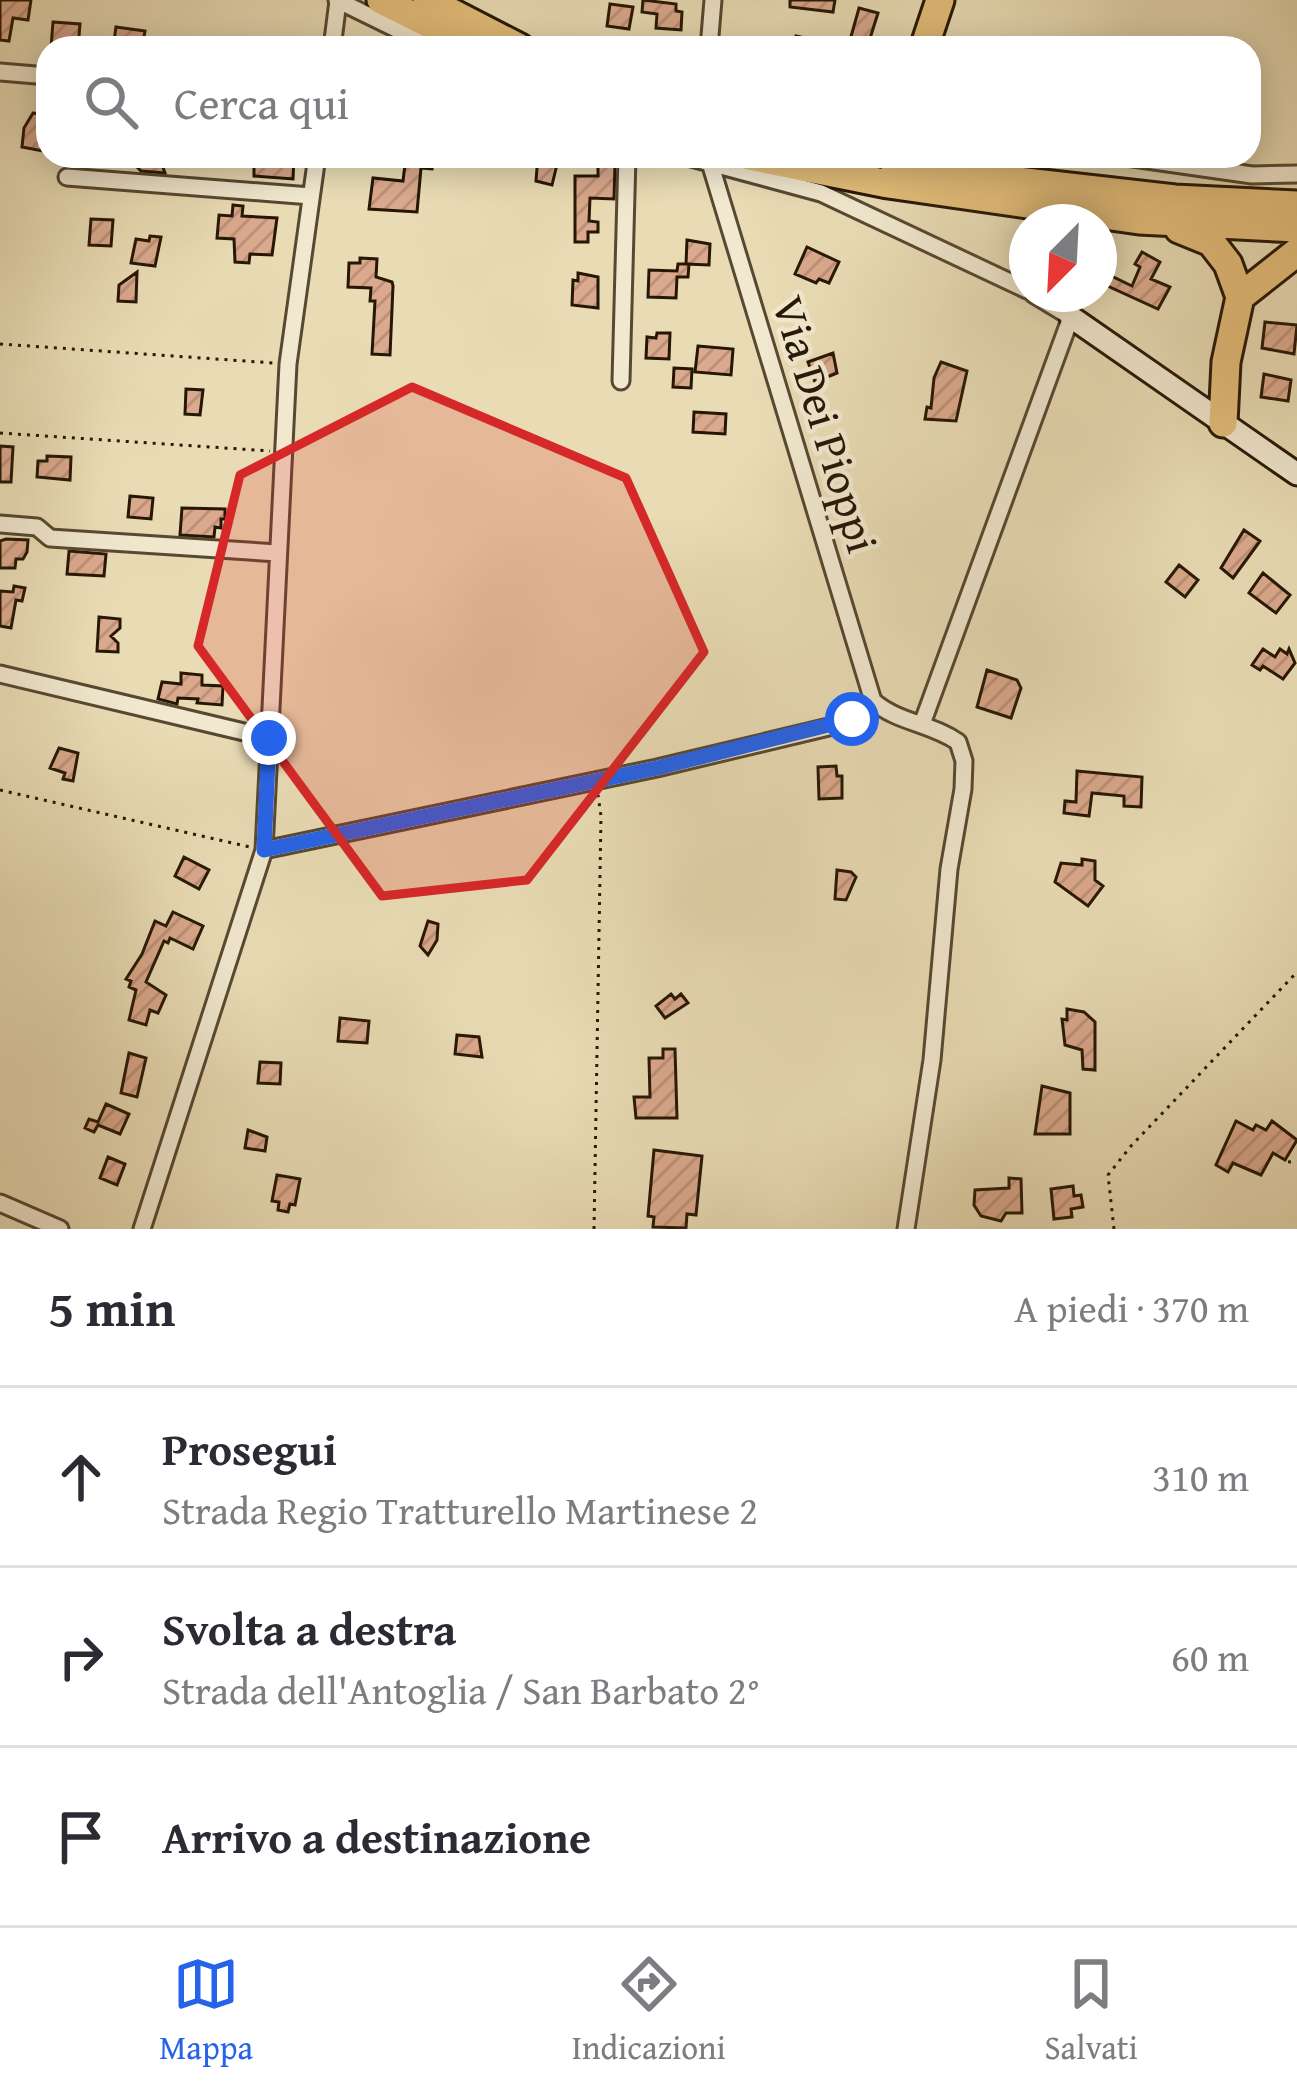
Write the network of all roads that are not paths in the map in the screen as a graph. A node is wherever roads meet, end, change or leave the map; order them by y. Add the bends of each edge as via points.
1 (338, 0) edge
2 (381, 0) edge
3 (427, 0) edge
4 (713, 0) edge
5 (334, 36) edge
6 (411, 36) edge
7 (454, 36) edge
8 (497, 36) edge
9 (710, 36) edge
10 (0, 72) edge
11 (36, 75) edge
12 (314, 168) edge
13 (626, 168) edge
14 (712, 168) edge
15 (719, 168) edge
16 (809, 168) edge
17 (905, 168) edge
18 (994, 168) edge
19 (1203, 168) edge
20 (1297, 174) edge
21 (67, 177) dead end
22 (311, 196) junction
23 (1175, 199) junction
24 (1297, 205) edge
25 (1139, 220) junction
26 (1297, 228) edge
27 (1297, 252) edge
28 (1009, 282) edge
29 (1240, 297) junction
30 (1062, 312) edge
31 (1070, 317) junction
32 (621, 381) dead end
33 (1223, 423) junction
34 (1290, 467) edge
35 (0, 524) edge
36 (278, 553) junction
37 (0, 674) edge
38 (873, 700) junction
39 (922, 724) junction
40 (269, 738) junction
41 (264, 850) junction
42 (0, 1203) edge
43 (60, 1229) edge
44 (142, 1229) edge
45 (906, 1229) edge

1 - 5 street
1 - 6 street
2 - 7 highway
3 - 8 highway
4 - 9 street
10 - 11 street
12 - 22 street
13 - 32 street
14 - 38 street, Via Dei Pioppi
15 - 28 street via 821,193
16 - 25 highway
17 - 23 highway
18 - 23 highway
19 - 20 street
21 - 22 street
22 - 36 street via 287,364
23 - 24 highway
25 - 26 highway
25 - 29 highway via 1211,242
27 - 29 highway
29 - 33 highway
30 - 31 street
31 - 33 street
31 - 39 street
33 - 34 street
35 - 36 street via 37,527 50,538
36 - 40 street
37 - 40 street
38 - 39 street
38 - 41 street via 837,724
39 - 45 street via 958,742 964,774
40 - 41 street
41 - 44 street
42 - 43 street

